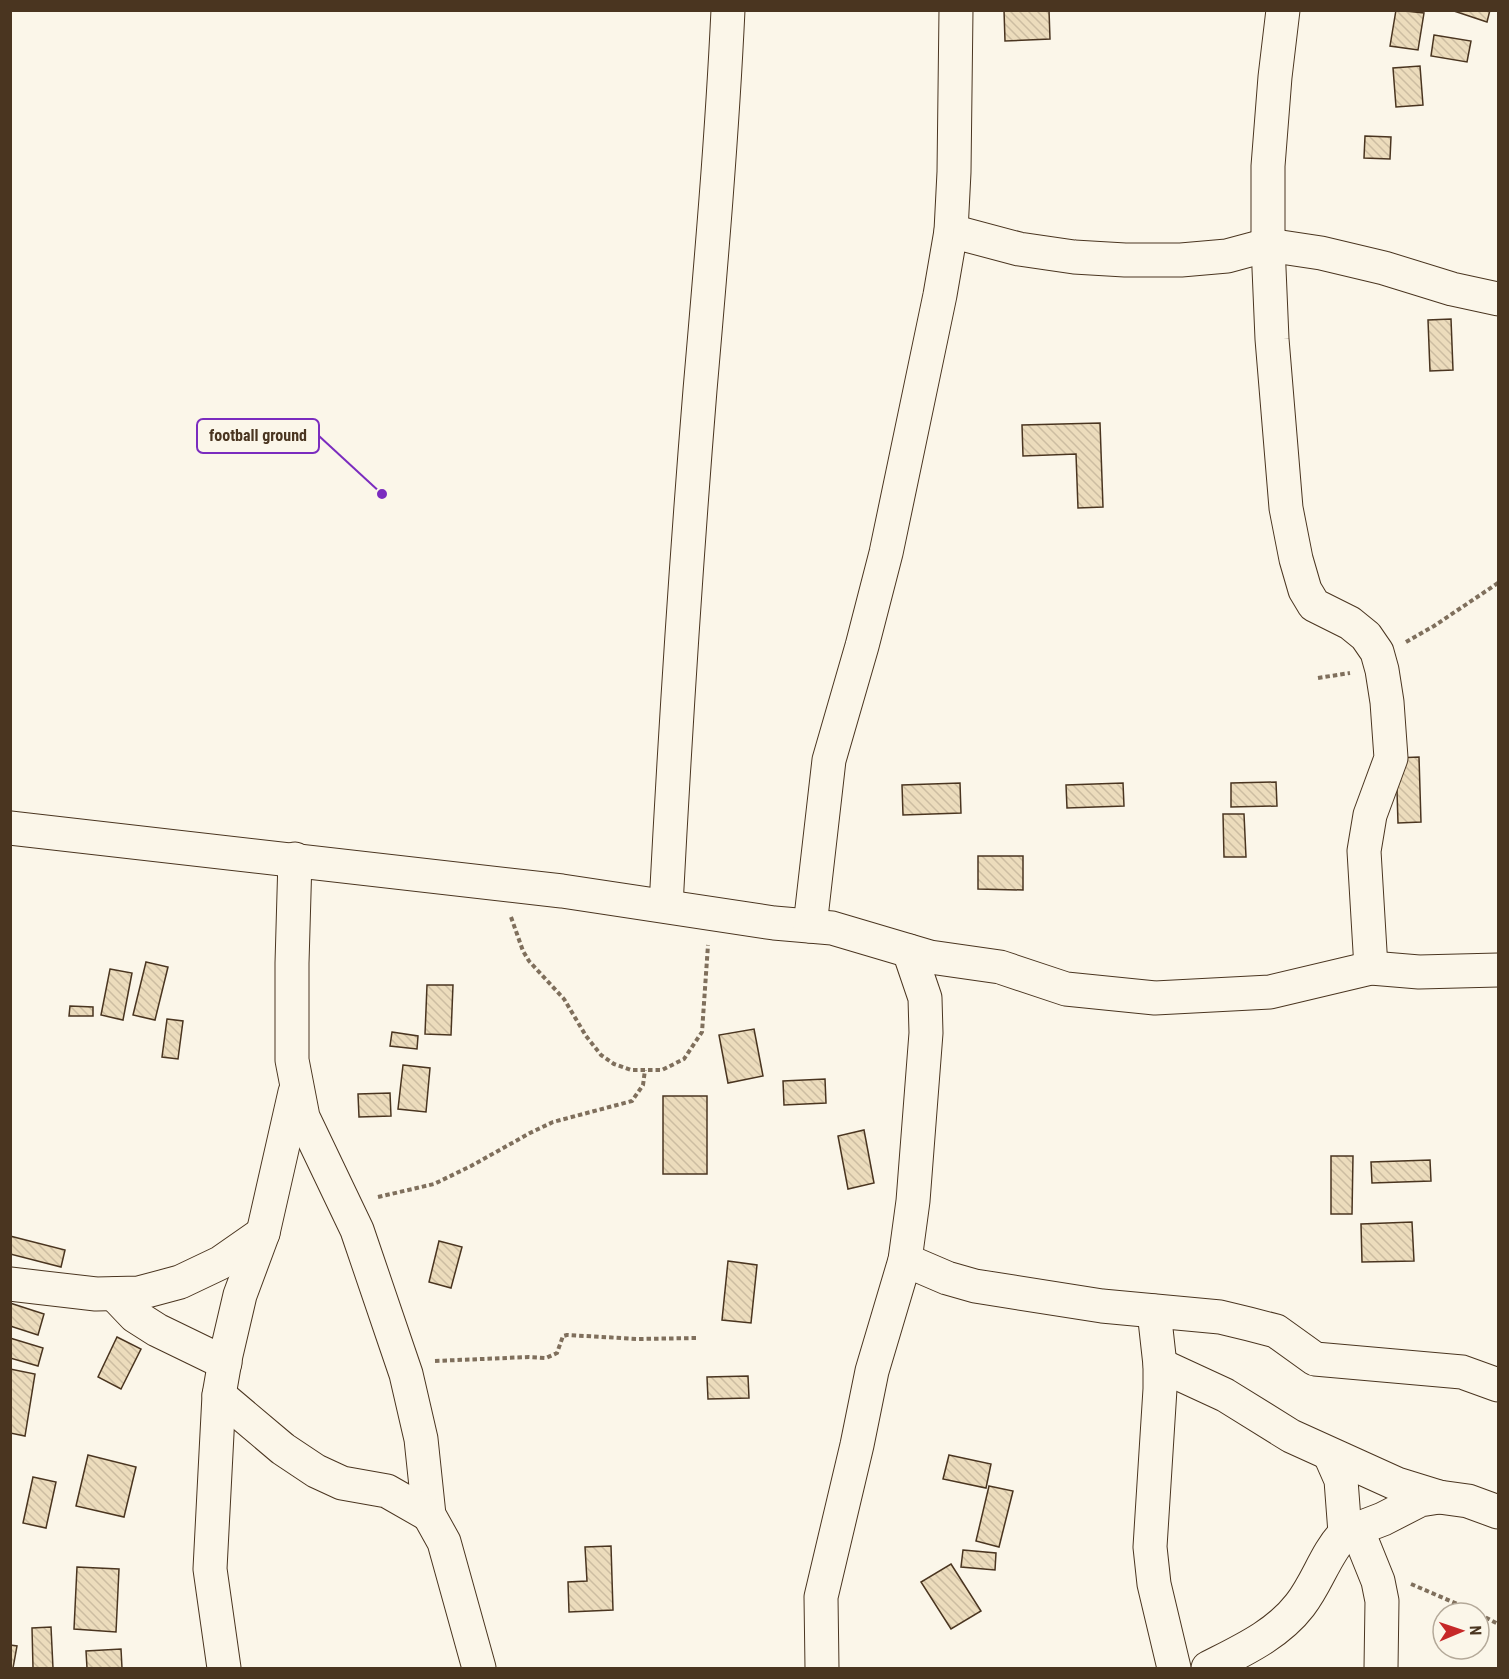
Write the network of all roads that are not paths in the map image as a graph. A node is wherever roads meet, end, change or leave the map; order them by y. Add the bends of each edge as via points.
1 (728, 10) edge
2 (956, 10) edge
3 (1282, 10) edge
4 (951, 231) junction
5 (1268, 244) junction
6 (1498, 299) edge
7 (10, 828) edge
8 (295, 859) junction
9 (666, 906) junction
10 (810, 926) junction
11 (909, 951) junction
12 (1371, 968) junction
13 (1498, 969) edge
14 (296, 1084) junction
15 (263, 1233) junction
16 (905, 1260) junction
17 (10, 1284) edge
18 (114, 1294) junction
19 (1154, 1311) junction
20 (225, 1363) junction
21 (1161, 1365) junction
22 (1498, 1385) edge
23 (219, 1395) junction
24 (1330, 1455) junction
25 (1439, 1497) junction
26 (1498, 1512) edge
27 (429, 1515) junction
28 (1351, 1531) junction
29 (224, 1668) edge
30 (479, 1668) edge
31 (822, 1668) edge
32 (1174, 1668) edge
33 (1208, 1668) edge
34 (1382, 1668) edge

1 - 9 street via 723,131 700,392
2 - 4 street
3 - 5 street via 1268,166
4 - 5 street via 1019,249 1125,260 1227,256
4 - 10 street via 886,553 829,760
5 - 6 street via 1384,268 1452,290
5 - 12 street via 1286,508 1296,560 1314,605 1366,636 1378,657 1387,702 1391,758 1370,814 1364,851
7 - 8 street
8 - 9 street
8 - 14 street via 291,1020
9 - 10 street
10 - 11 street via 832,928
11 - 12 street via 1000,967 1065,989 1155,998 1270,992
11 - 16 street via 925,998 926,1033 921,1122
12 - 13 street via 1419,972
14 - 15 street
14 - 27 street via 303,1117 357,1230 406,1374 421,1439
15 - 18 street via 220,1263 180,1282 139,1293
15 - 20 street via 240,1295
16 - 19 street via 975,1286
16 - 31 street via 872,1371 821,1597
17 - 18 street
18 - 20 street via 135,1316 157,1330
19 - 21 street
19 - 22 street via 1220,1317 1276,1331 1315,1359 1462,1372
20 - 23 street
21 - 24 street via 1225,1395
21 - 32 street via 1150,1547 1154,1584
23 - 27 street via 283,1449 316,1471 342,1483 387,1491
23 - 29 street via 210,1569
24 - 25 street
24 - 28 street via 1341,1480
25 - 26 street via 1468,1501
25 - 28 street via 1420,1500
27 - 30 street via 444,1542
28 - 33 street via 1336,1542 1300,1605 1276,1628
28 - 34 street via 1378,1581 1382,1601

